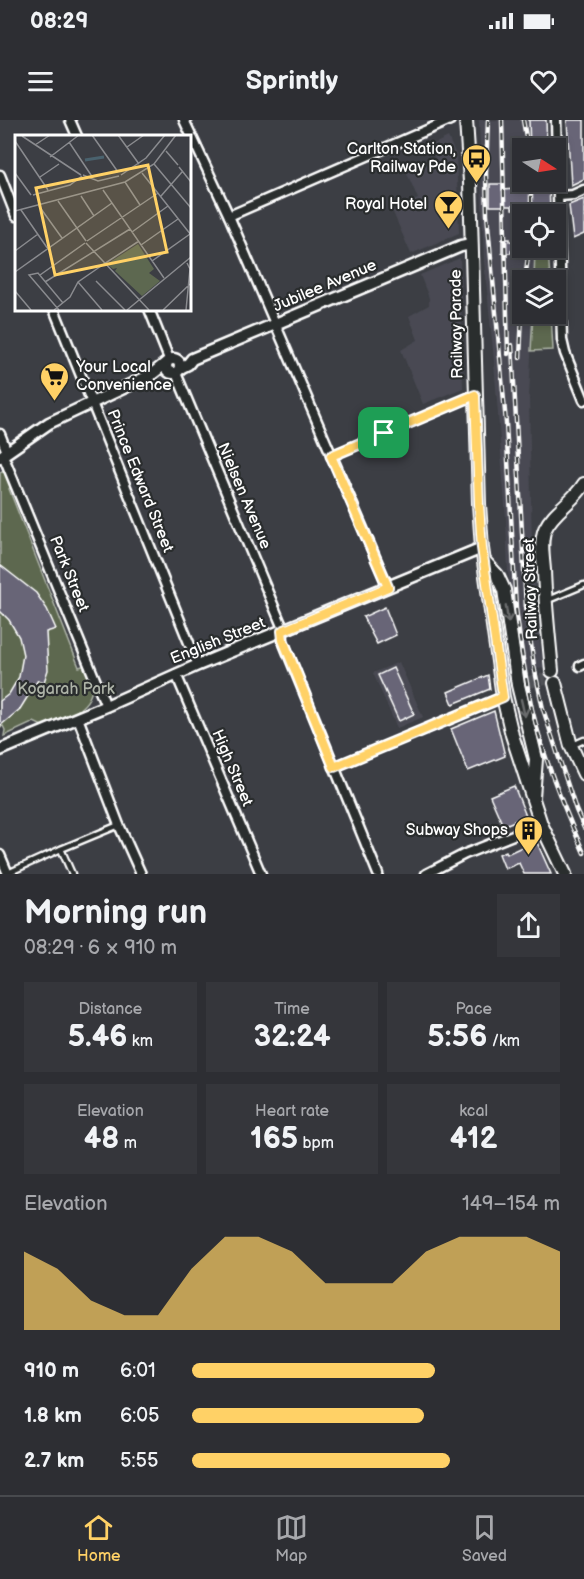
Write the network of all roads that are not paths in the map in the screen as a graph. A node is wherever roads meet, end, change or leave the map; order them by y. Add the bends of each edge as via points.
1 (70, 120) edge
2 (184, 120) edge
3 (450, 120) edge
4 (466, 120) edge
5 (556, 120) edge
6 (77, 135) edge
7 (0, 175) edge
8 (584, 190) edge
9 (559, 196) junction
10 (15, 213) edge
11 (228, 216) junction
12 (471, 244) junction
13 (54, 310) edge
14 (149, 310) edge
15 (274, 324) junction
16 (173, 366) junction
17 (475, 395) junction
18 (584, 400) edge
19 (92, 403) junction
20 (0, 434) edge
21 (4, 454) edge
22 (331, 456) junction
23 (584, 484) edge
24 (482, 548) junction
25 (484, 562) junction
26 (584, 585) edge
27 (388, 587) junction
28 (545, 602) junction
29 (282, 631) junction
30 (198, 665) junction
31 (176, 674) junction
32 (503, 697) junction
33 (106, 706) junction
34 (78, 718) junction
35 (584, 740) edge
36 (571, 746) junction
37 (0, 750) edge
38 (534, 753) junction
39 (334, 767) junction
40 (522, 769) junction
41 (584, 774) edge
42 (533, 801) junction
43 (541, 824) junction
44 (118, 825) junction
45 (61, 849) junction
46 (0, 855) edge
47 (8, 874) edge
48 (72, 874) edge
49 (141, 874) edge
50 (261, 874) edge
51 (378, 874) edge
52 (426, 874) edge
53 (565, 874) edge

1 - 6 street
2 - 11 street
3 - 11 street
4 - 12 main road, Railway Parade
5 - 9 street
7 - 10 street
8 - 9 street
9 - 18 street via 562,340
11 - 15 street
12 - 15 street, Jubilee Avenue
12 - 17 main road, Railway Parade
13 - 19 street, Prince Edward Street
14 - 16 street, Nielsen Avenue
15 - 16 street, Jubilee Avenue
15 - 22 street
16 - 19 street
16 - 29 street, Nielsen Avenue
17 - 22 street
17 - 24 main road, Railway Parade
19 - 21 street via 49,423
19 - 30 street, Prince Edward Street
20 - 21 street, Park Street
21 - 33 street, Park Street
22 - 27 street
23 - 28 main road, Railway Street via 578,499 557,513 545,530
24 - 25 main road, Railway Parade
24 - 27 street, English Street
25 - 32 main road, Railway Parade
25 -> 38 main road, Railway Parade via 497,575 504,590
26 - 28 lane
27 - 29 street, English Street
28 - 36 main road, Railway Street via 550,678
29 - 30 street, English Street
29 - 39 street, Nielsen Avenue
30 - 31 street, English Street
31 - 33 street, English Street
31 - 50 street, High Street
32 - 39 street
32 - 40 main road, Railway Parade
33 - 34 street, English Street
34 - 37 street, English Street
34 - 44 street
35 - 36 lane
36 - 41 main road, Railway Street
38 - 40 main road via 532,765
38 - 42 main road, Railway Parade
39 - 51 street, Nielsen Avenue
40 - 42 main road, Railway Parade
42 - 43 main road, Railway Parade
43 - 52 street
43 - 53 main road, Railway Parade
44 - 45 lane
44 - 49 street
45 - 47 lane
45 - 48 lane
46 - 47 street

